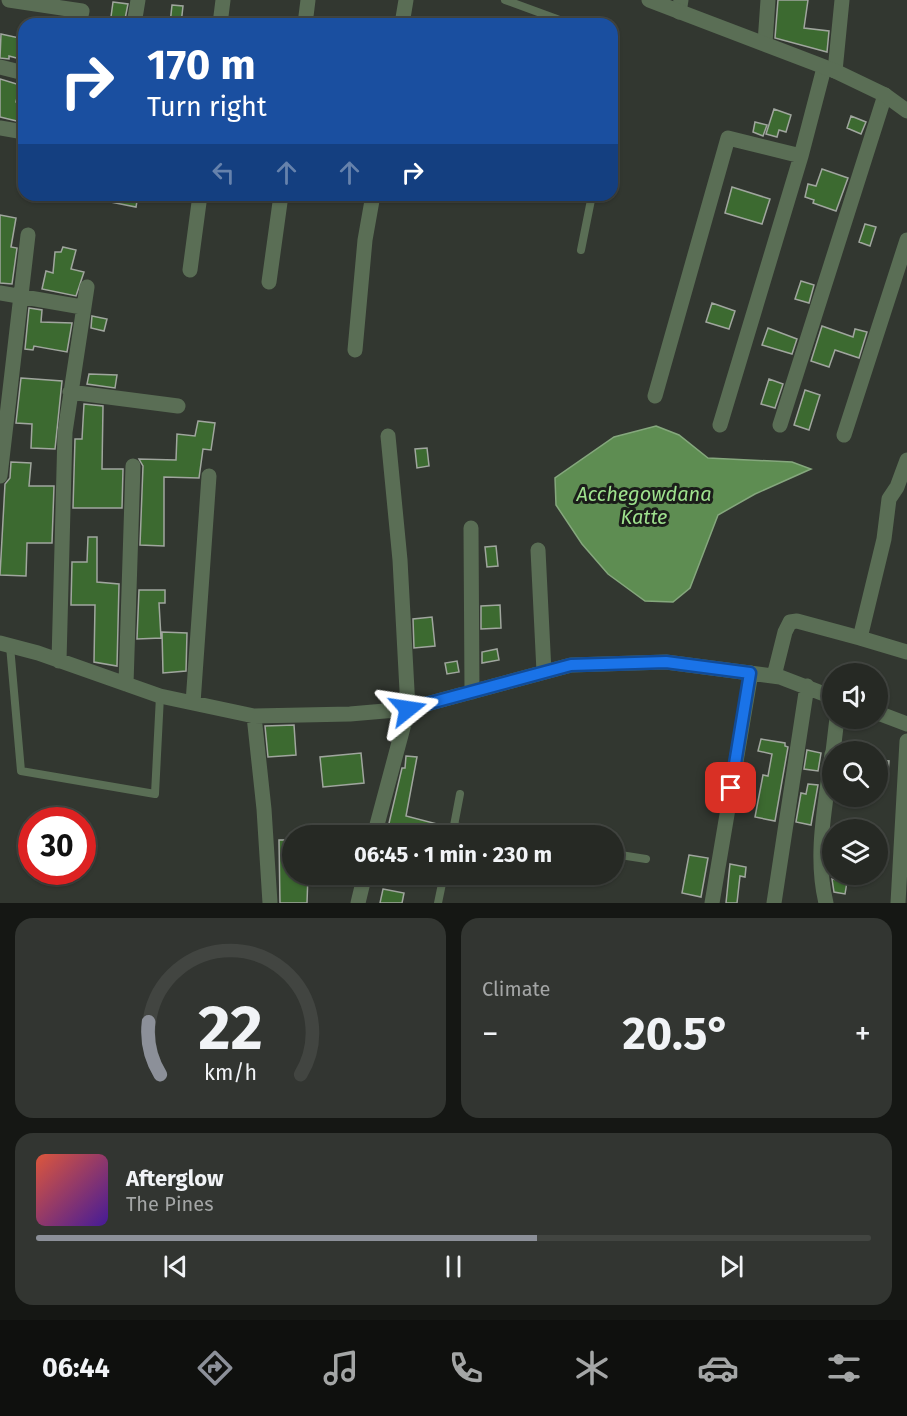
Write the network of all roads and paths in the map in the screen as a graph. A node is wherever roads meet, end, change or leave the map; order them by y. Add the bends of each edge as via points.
1 (9, 0) edge
2 (138, 0) edge
3 (223, 0) edge
4 (308, 0) edge
5 (406, 0) edge
6 (505, 0) edge
7 (648, 0) edge
8 (768, 0) edge
9 (842, 0) edge
10 (680, 6) edge
11 (80, 18) edge
12 (135, 18) edge
13 (221, 18) edge
14 (306, 18) edge
15 (403, 18) edge
16 (554, 18) edge
17 (765, 43) junction
18 (0, 67) edge
19 (829, 70) junction
20 (18, 71) edge
21 (885, 95) junction
22 (907, 111) edge
23 (0, 129) edge
24 (18, 131) edge
25 (801, 156) junction
26 (199, 201) edge
27 (280, 201) edge
28 (372, 201) edge
29 (591, 201) edge
30 (28, 235) dead end
31 (907, 240) edge
32 (580, 250) dead end
33 (190, 270) dead end
34 (269, 282) dead end
35 (87, 287) dead end
36 (0, 294) edge
37 (20, 295) junction
38 (82, 307) junction
39 (355, 350) dead end
40 (70, 392) junction
41 (655, 396) dead end
42 (178, 406) dead end
43 (720, 425) dead end
44 (780, 425) dead end
45 (387, 435) dead end
46 (844, 435) dead end
47 (907, 460) edge
48 (133, 466) dead end
49 (0, 476) edge
50 (209, 476) dead end
51 (902, 487) edge
52 (471, 528) dead end
53 (538, 550) dead end
54 (860, 638) junction
55 (5, 645) edge
56 (907, 652) edge
57 (60, 661) junction
58 (544, 672) junction
59 (750, 673) junction
60 (774, 676) junction
61 (126, 684) junction
62 (807, 686) junction
63 (471, 692) junction
64 (822, 693) edge
65 (160, 696) junction
66 (193, 703) junction
67 (408, 709) junction
68 (254, 716) junction
69 (888, 717) edge
70 (907, 724) edge
71 (907, 741) edge
72 (460, 794) dead end
73 (826, 807) edge
74 (377, 825) edge
75 (454, 825) edge
76 (624, 856) edge
77 (646, 859) dead end
78 (362, 885) edge
79 (442, 885) edge
80 (270, 903) edge
81 (358, 903) edge
82 (438, 903) edge
83 (712, 903) edge
84 (774, 903) edge
85 (826, 903) edge
86 (898, 903) edge

1 - 11 street via 82,11
2 - 12 street
3 - 13 street
4 - 14 street
5 - 15 street
6 - 16 lane
7 - 10 street
8 - 17 street
9 - 19 street
10 - 17 street
17 - 19 street
18 - 20 street
19 - 21 street
19 - 25 street
21 - 22 street
21 - 44 street
23 - 24 street
25 - 41 street via 728,138
25 - 43 street
26 - 33 street
27 - 34 street
28 - 39 street
29 - 32 lane
30 - 37 street
31 - 46 street
35 - 38 street
36 - 37 street
37 - 38 street
37 - 49 street
38 - 40 street
40 - 42 street
40 - 57 street via 65,432
45 - 67 street via 400,560
47 - 51 street
48 - 61 street
50 - 66 street
51 - 54 street via 889,499 884,539
52 - 63 street
53 - 58 street
54 - 56 street
54 - 60 street via 790,622
55 - 57 street
55 - 65 lane via 21,771 155,794
57 - 61 street
58 - 59 street via 571,665 666,662
58 - 63 street
59 - 60 street
59 - 83 street
60 - 62 street
61 - 65 street
62 - 64 street
62 - 84 street
63 - 67 street
65 - 66 street
66 - 68 street
67 - 68 street
67 - 74 street
68 - 80 street
69 - 70 street
71 - 86 street
72 - 75 lane
73 - 85 street via 820,855
76 - 77 lane
78 - 81 street
79 - 82 lane

